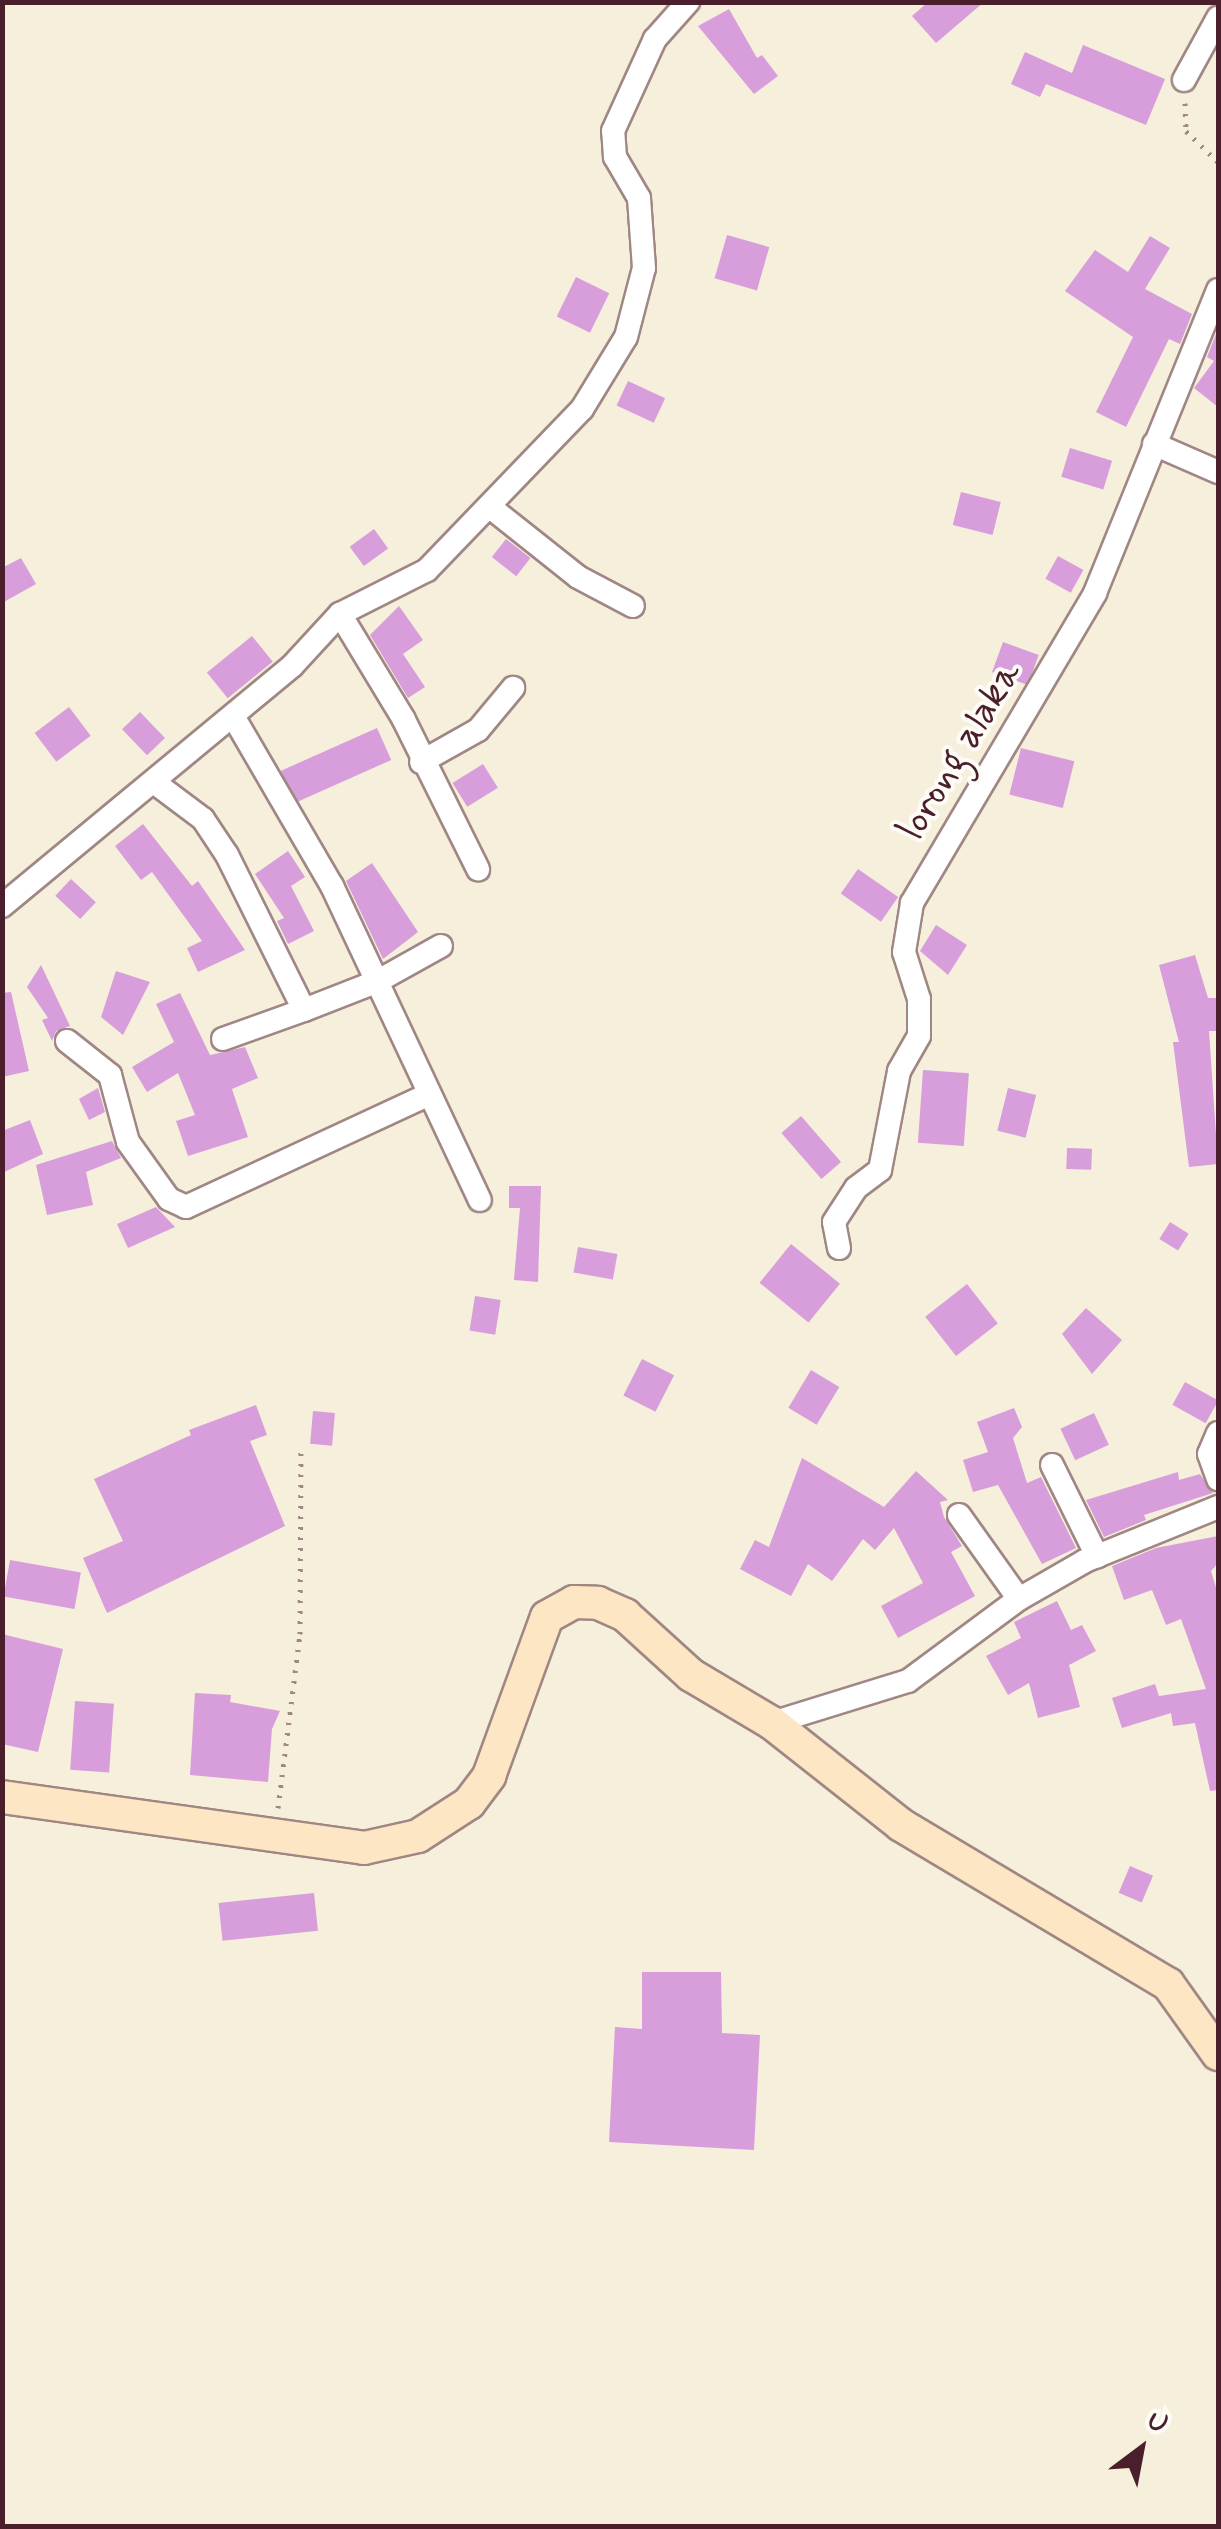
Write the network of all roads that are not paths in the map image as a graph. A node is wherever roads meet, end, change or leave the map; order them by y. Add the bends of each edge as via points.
1 (688, 2) edge
2 (1217, 26) edge
3 (1184, 80) road end
4 (1218, 290) edge
5 (1154, 444) junction
6 (1218, 472) edge
7 (490, 508) junction
8 (632, 606) dead end
9 (340, 614) junction
10 (513, 688) dead end
11 (233, 716) junction
12 (421, 762) junction
13 (154, 783) junction
14 (478, 869) dead end
15 (2, 906) edge
16 (441, 946) dead end
17 (378, 981) junction
18 (304, 1010) junction
19 (222, 1039) dead end
20 (67, 1040) dead end
21 (429, 1094) junction
22 (480, 1200) dead end
23 (839, 1248) dead end
24 (1218, 1433) edge
25 (1052, 1466) dead end
26 (1218, 1479) edge
27 (1218, 1507) edge
28 (959, 1515) dead end
29 (1097, 1556) junction
30 (1019, 1599) junction
31 (772, 1723) junction
32 (2, 1798) edge
33 (1218, 2054) edge

1 - 7 street via 654,38 613,131 615,157 638,198 644,230 644,268 626,337 582,409
2 - 3 street
4 - 5 street, lorong alaka
5 - 6 street
5 - 23 street, lorong alaka via 1095,593 912,903 904,952 919,999 919,1036 900,1071 880,1170 856,1188 834,1222
7 - 8 street via 578,577
7 - 9 street via 411,583
9 - 11 street
9 - 12 street
10 - 12 street via 478,730
11 - 13 street
11 - 17 street via 332,886
12 - 14 street
13 - 15 street
13 - 18 street via 203,819 227,855
16 - 17 street
17 - 18 street
17 - 21 street
18 - 19 street
20 - 21 street via 110,1074 128,1142 170,1199 186,1208
21 - 22 street
24 - 26 street via 1209,1454
25 - 29 street
27 - 29 street
28 - 30 street
29 - 30 street
30 - 31 street via 908,1681
31 - 32 street via 691,1675 625,1615 574,1602 547,1617 489,1776 469,1804 418,1836 364,1848
31 - 33 street via 966,1868 1168,1984

